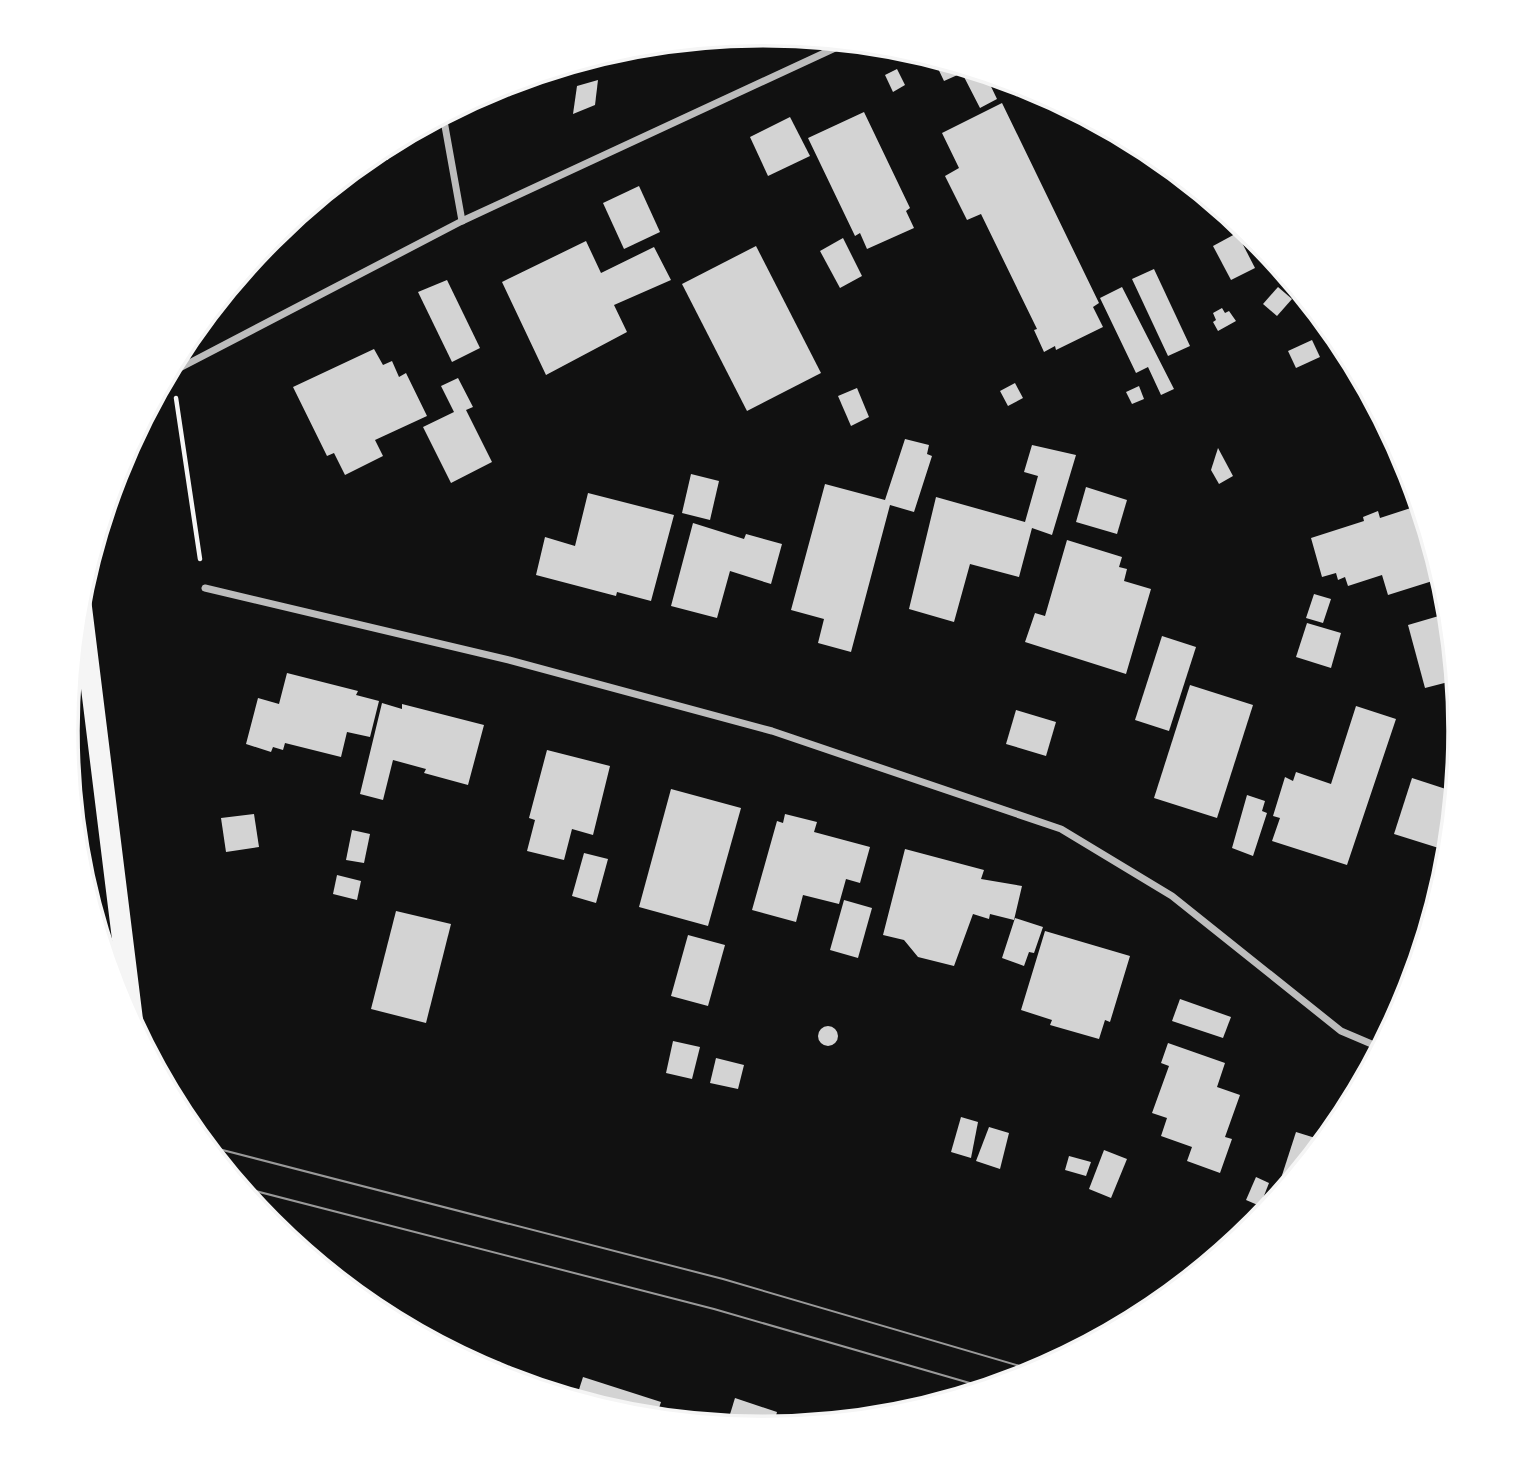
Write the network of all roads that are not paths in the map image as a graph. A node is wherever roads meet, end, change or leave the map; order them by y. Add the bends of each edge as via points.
1 (833, 49) edge
2 (445, 125) edge
3 (462, 221) junction
4 (184, 366) edge
5 (205, 588) road end
6 (85, 635) edge
7 (130, 989) edge
8 (1372, 1044) edge

1 - 3 street
2 - 3 street
3 - 4 street
5 - 8 street via 509,660 772,731 1061,829 1172,896 1341,1031
6 - 7 highway

